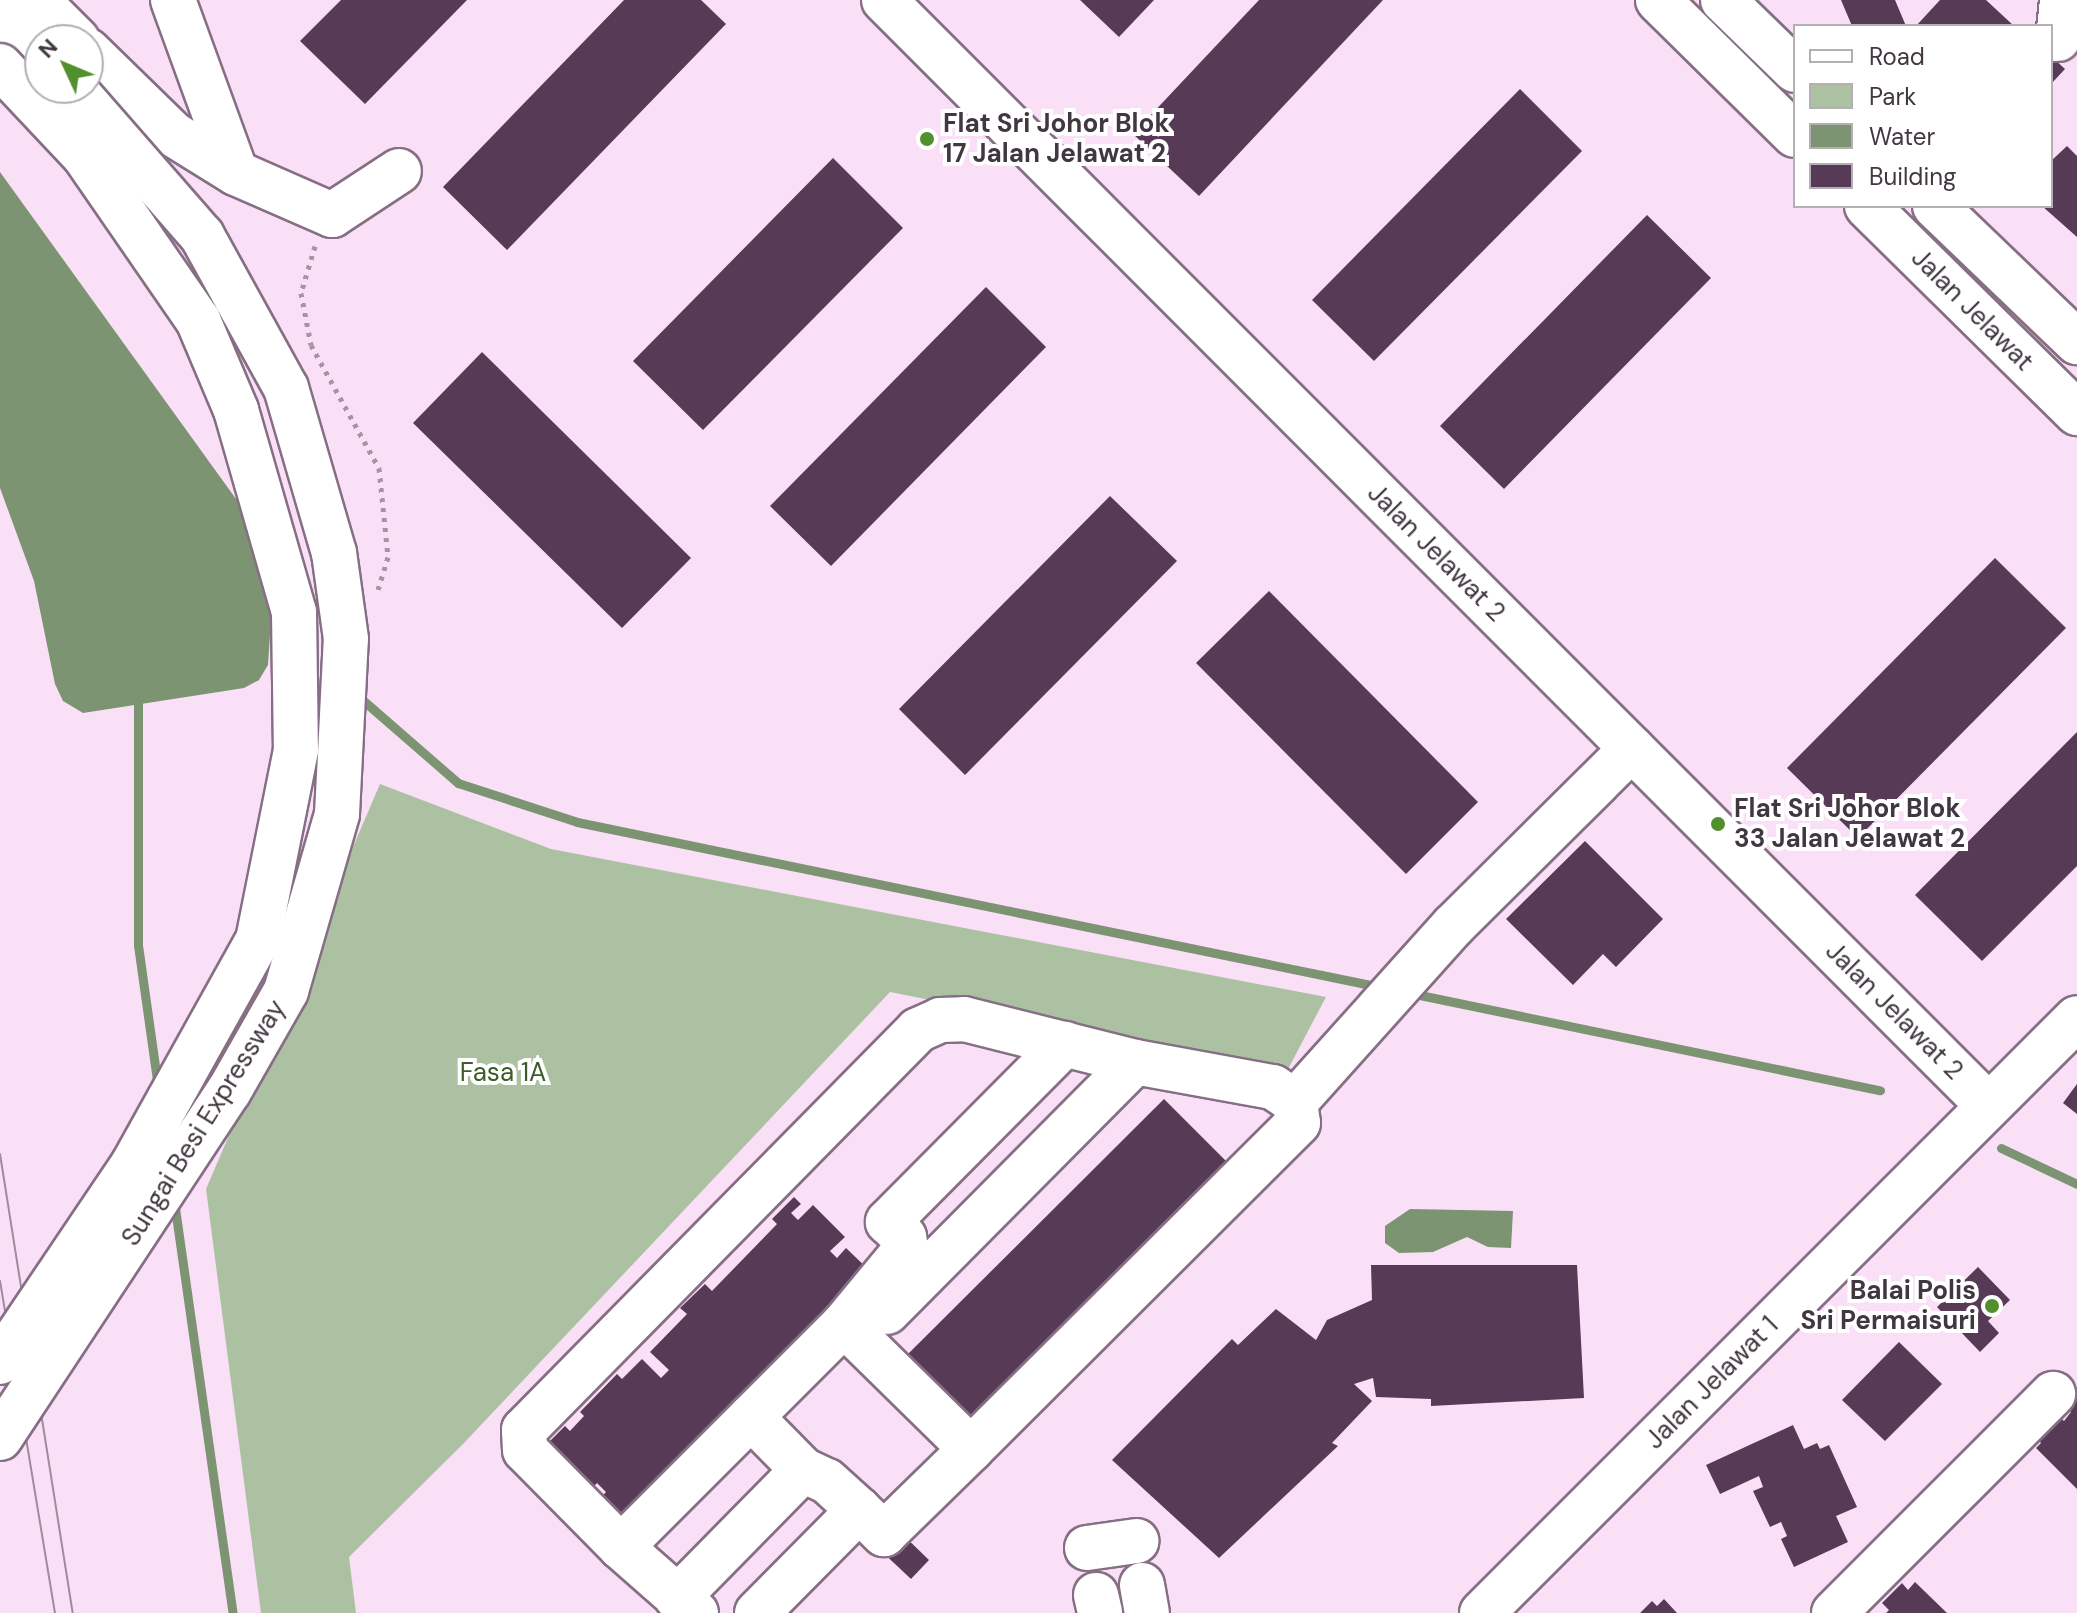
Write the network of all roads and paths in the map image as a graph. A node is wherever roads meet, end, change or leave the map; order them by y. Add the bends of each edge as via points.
1 (37, 0) edge
2 (173, 0) edge
3 (884, 0) edge
4 (1658, 0) edge
5 (1723, 0) edge
6 (0, 12) edge
7 (61, 24) edge
8 (24, 37) edge
9 (0, 66) edge
10 (104, 67) edge
11 (1793, 68) edge
12 (87, 104) edge
13 (1793, 133) edge
14 (399, 171) dead end
15 (236, 173) junction
16 (1869, 208) edge
17 (1937, 208) edge
18 (332, 215) junction
19 (2077, 342) edge
20 (2077, 413) edge
21 (374, 600) dead end
22 (1632, 748) junction
23 (2077, 1018) edge
24 (1065, 1044) junction
25 (1135, 1062) junction
26 (1295, 1102) junction
27 (1989, 1106) junction
28 (852, 1332) junction
29 (0, 1362) edge
30 (2053, 1394) dead end
31 (751, 1417) junction
32 (0, 1438) edge
33 (971, 1449) junction
34 (803, 1470) junction
35 (859, 1510) junction
36 (1137, 1541) dead end
37 (621, 1547) junction
38 (1087, 1548) dead end
39 (687, 1605) edge
40 (757, 1613) edge
41 (1482, 1613) edge
42 (1834, 1613) edge

1 - 7 main road
2 - 15 main road
3 - 22 main road, Jalan Jelawat 2
4 - 13 main road
5 - 11 main road
6 - 8 main road
9 - 29 main road, Sungai Besi Expressway, bridge via 84,155 198,320 236,410 294,612 296,750 258,940 134,1163
10 - 15 main road via 173,134
12 - 32 main road, Sungai Besi Expressway, bridge via 202,236 286,388 334,553 346,639 337,814 286,991 229,1091
14 - 18 main road
15 - 18 main road
16 - 20 main road, Jalan Jelawat
17 - 19 main road, Jalan Jelawat
18 - 21 path via 308,258 301,293 311,345 379,468 388,557
22 - 26 main road via 1453,926
22 - 27 main road, Jalan Jelawat 2
23 - 27 main road, Jalan Jelawat 1
24 - 25 main road
24 - 28 main road via 888,1222 904,1237 906,1249
24 - 37 main road via 964,1019 940,1020 918,1030 537,1412 524,1430 525,1450
25 - 26 main road via 1273,1087
25 - 28 main road
26 - 33 main road via 1298,1123
27 - 41 main road, Jalan Jelawat 1
28 - 31 main road
28 - 33 main road
30 - 42 main road
31 - 34 main road
31 - 37 main road
33 - 35 main road via 884,1534
34 - 35 main road via 827,1481
34 - 39 main road
35 - 40 main road
36 - 38 main road
37 - 39 main road

